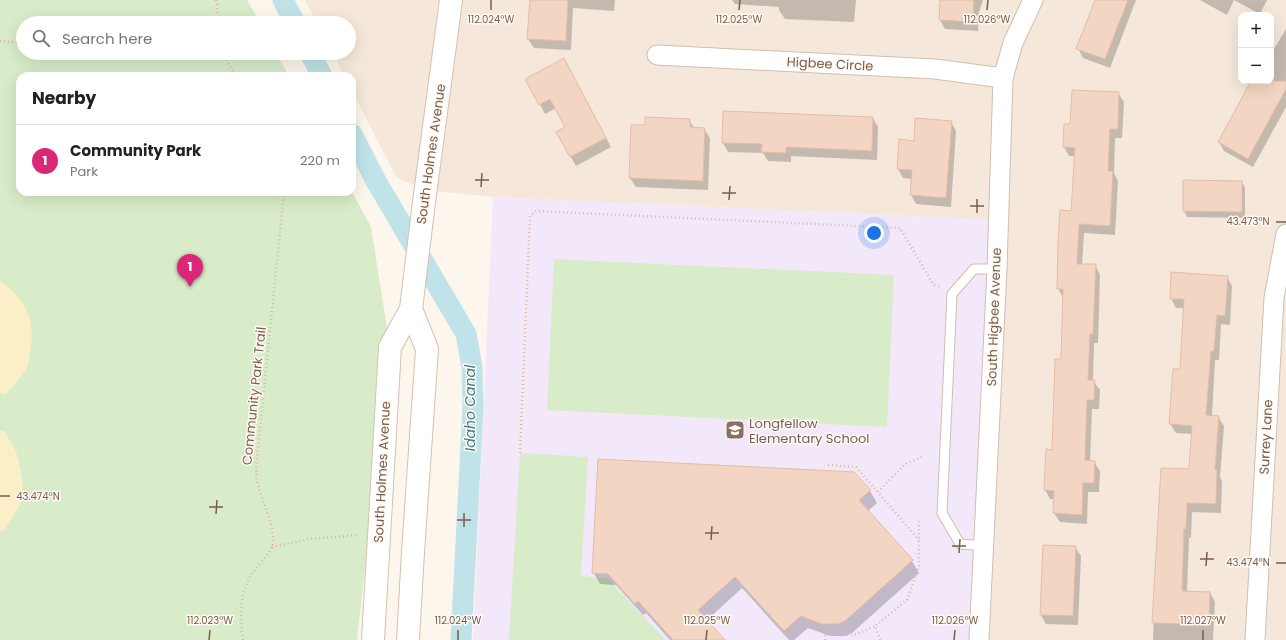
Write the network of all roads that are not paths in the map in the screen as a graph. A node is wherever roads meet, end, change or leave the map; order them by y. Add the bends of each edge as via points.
1 (451, 0) edge
2 (1033, 0) edge
3 (657, 55) dead end
4 (1003, 78) junction
5 (1286, 234) edge
6 (997, 269) junction
7 (411, 309) junction
8 (984, 546) junction
9 (373, 640) edge
10 (408, 640) edge
11 (980, 640) edge
12 (1255, 640) edge

1 - 7 main road, South Holmes Avenue
2 - 4 street, South Higbee Avenue via 1013,42
3 - 4 street, Higbee Circle via 935,69
4 - 6 street, South Higbee Avenue
5 - 12 street, Surrey Lane via 1274,298
6 - 8 street, South Higbee Avenue
6 - 8 lane via 974,269 952,294 942,513 960,544
7 - 9 main road, South Holmes Avenue via 390,347
7 - 10 main road, South Holmes Avenue via 427,349
8 - 11 street, South Higbee Avenue

